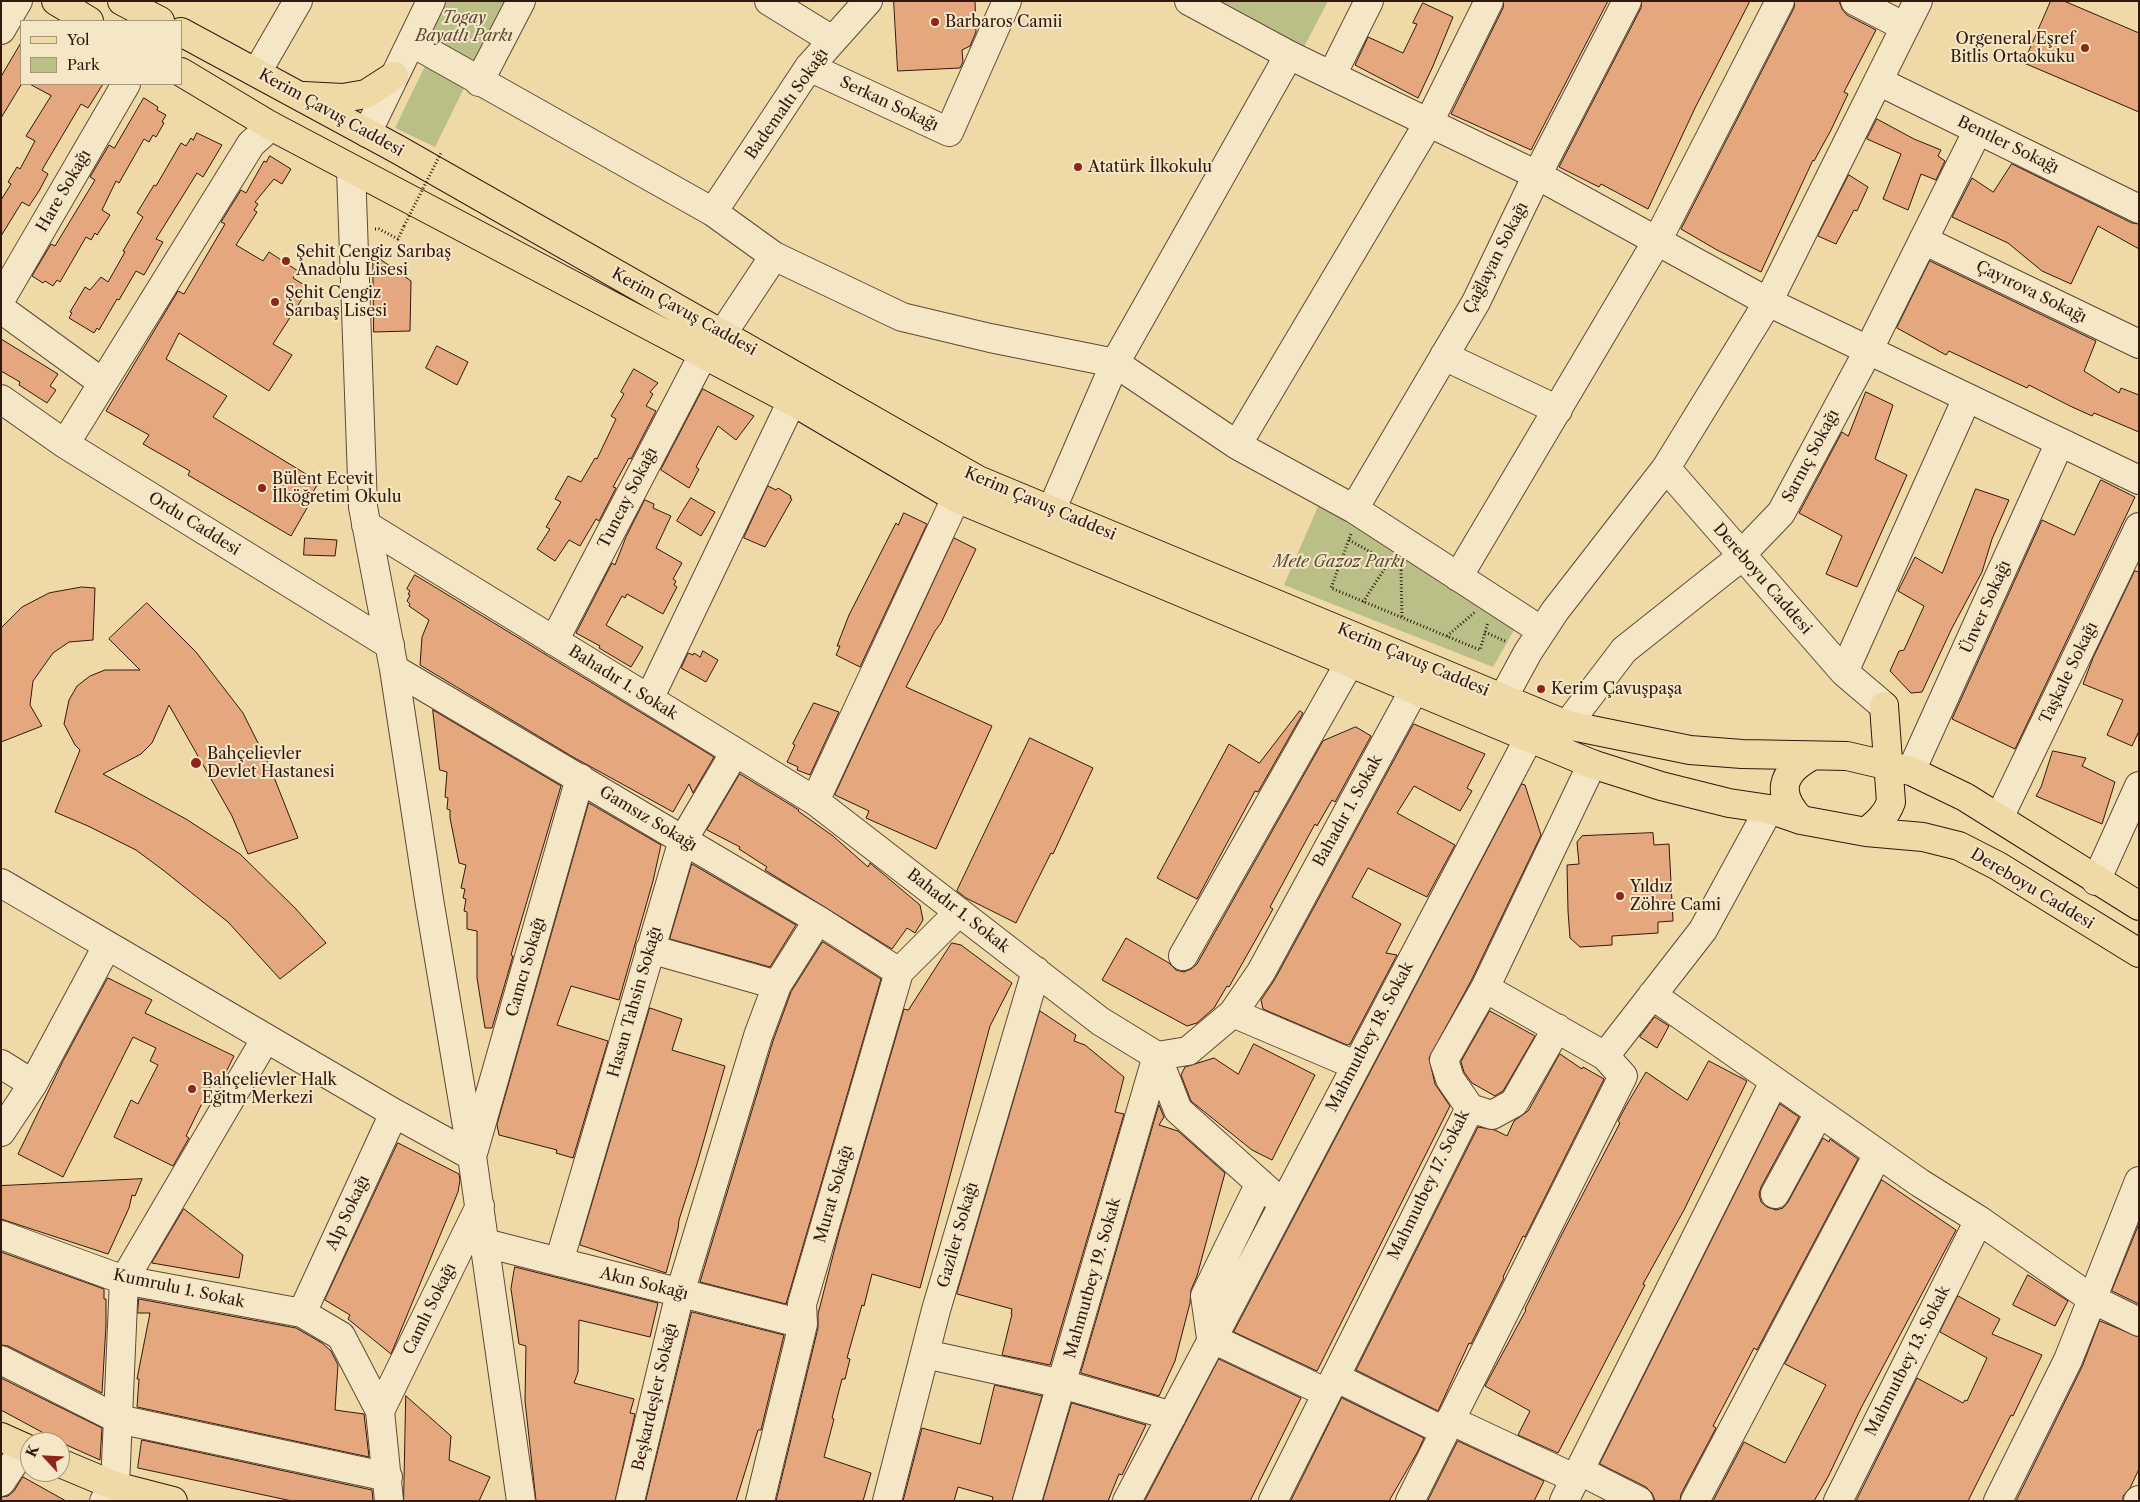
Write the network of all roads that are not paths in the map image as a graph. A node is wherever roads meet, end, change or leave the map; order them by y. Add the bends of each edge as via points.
1 (18, 1) edge
2 (56, 1) edge
3 (122, 1) edge
4 (298, 1) edge
5 (431, 1) edge
6 (521, 1) edge
7 (769, 1) edge
8 (868, 1) edge
9 (1007, 1) edge
10 (1188, 1) edge
11 (1369, 1) edge
12 (1490, 1) edge
13 (1627, 1) edge
14 (1780, 1) edge
15 (1855, 1) edge
16 (1918, 1) edge
17 (87, 20) edge
18 (158, 20) edge
19 (1905, 27) junction
20 (1, 30) edge
21 (182, 33) edge
22 (832, 40) junction
23 (411, 42) junction
24 (1289, 55) junction
25 (809, 67) junction
26 (257, 72) junction
27 (182, 73) edge
28 (1332, 75) junction
29 (394, 76) junction
30 (1878, 81) junction
31 (479, 82) junction
32 (125, 85) edge
33 (299, 96) junction
34 (1429, 122) junction
35 (271, 126) junction
36 (1978, 130) junction
37 (367, 133) junction
38 (351, 168) junction
39 (1537, 175) junction
40 (2139, 209) edge
41 (713, 212) junction
42 (1923, 240) junction
43 (1657, 241) junction
44 (774, 256) junction
45 (1, 299) edge
46 (1768, 302) junction
47 (1, 309) edge
48 (723, 333) junction
49 (2139, 344) edge
50 (1868, 351) junction
51 (703, 355) junction
52 (1444, 356) junction
53 (1115, 363) junction
54 (103, 383) junction
55 (1967, 398) junction
56 (1, 399) edge
57 (792, 401) junction
58 (1558, 410) junction
59 (2060, 442) junction
60 (65, 444) junction
61 (1237, 445) junction
62 (1666, 468) junction
63 (2139, 480) edge
64 (956, 498) junction
65 (1052, 510) junction
66 (1357, 511) junction
67 (366, 525) junction
68 (2139, 528) edge
69 (1741, 555) junction
70 (1458, 577) junction
71 (1542, 631) junction
72 (554, 640) junction
73 (392, 657) junction
74 (1350, 662) junction
75 (1844, 672) junction
76 (1414, 690) junction
77 (1503, 698) junction
78 (649, 699) junction
79 (1884, 706) junction
80 (1567, 725) junction
81 (1529, 738) junction
82 (735, 752) junction
83 (1812, 756) junction
84 (1847, 756) junction
85 (1592, 764) junction
86 (1900, 769) junction
87 (580, 778) junction
88 (2139, 786) edge
89 (815, 801) junction
90 (1769, 809) junction
91 (1999, 818) junction
92 (1801, 820) junction
93 (1866, 832) junction
94 (683, 840) junction
95 (2096, 881) junction
96 (1, 883) edge
97 (2139, 906) edge
98 (959, 912) junction
99 (818, 920) junction
100 (107, 946) junction
101 (650, 950) junction
102 (2139, 953) edge
103 (1183, 956) dead end
104 (1036, 971) junction
105 (900, 972) junction
106 (777, 985) junction
107 (1484, 988) junction
108 (1652, 996) junction
109 (1233, 1013) junction
110 (1557, 1028) junction
111 (266, 1038) junction
112 (1156, 1056) junction
113 (1605, 1056) junction
114 (1, 1064) edge
115 (1355, 1065) junction
116 (1774, 1082) junction
117 (33, 1084) junction
118 (1470, 1108) junction
119 (394, 1113) junction
120 (1819, 1113) junction
121 (1, 1132) edge
122 (1878, 1154) junction
123 (472, 1156) junction
124 (1260, 1183) junction
125 (2137, 1192) edge
126 (1775, 1194) dead end
127 (1282, 1203) junction
128 (480, 1206) junction
129 (1978, 1220) junction
130 (1, 1235) edge
131 (485, 1243) junction
132 (559, 1262) junction
133 (124, 1280) junction
134 (680, 1293) junction
135 (2092, 1299) junction
136 (302, 1313) junction
137 (2139, 1322) edge
138 (803, 1324) junction
139 (1211, 1338) junction
140 (925, 1354) junction
141 (1, 1360) edge
142 (1062, 1384) junction
143 (1331, 1385) junction
144 (380, 1411) junction
145 (1172, 1416) junction
146 (118, 1420) junction
147 (1447, 1426) junction
148 (19, 1445) edge
149 (70, 1469) edge
150 (1, 1482) edge
151 (1573, 1484) edge
152 (388, 1489) edge
153 (110, 1493) edge
154 (173, 1501) edge
155 (521, 1501) edge
156 (630, 1501) edge
157 (760, 1501) edge
158 (888, 1501) edge
159 (1027, 1501) edge
160 (1127, 1501) edge
161 (1273, 1501) edge
162 (1410, 1501) edge
163 (1639, 1501) edge
164 (1695, 1501) edge
165 (1838, 1501) edge
166 (1998, 1501) edge

1 - 20 street
2 - 17 main road
3 - 18 main road
4 - 26 street
5 - 23 street
6 - 31 street
7 - 22 street
8 - 22 street, Bademaltı Sokağı
9 - 25 street, Serkan Sokağı via 949,132
10 - 24 street
11 - 28 street
12 - 34 street
13 - 39 street, Çağlayan Sokağı
14 - 43 street
15 - 19 street
16 - 19 street
19 - 30 street
21 - 26 main road, Kerim Çavuş Caddesi
22 - 25 street, Bademaltı Sokağı
23 - 29 street
23 - 31 street
24 - 28 street
24 - 53 street
25 - 41 street, Bademaltı Sokağı
26 - 33 main road, Kerim Çavuş Caddesi
27 - 35 main road, Kerim Çavuş Caddesi
28 - 34 street
29 - 33 main road via 366,94 343,98
29 - 37 street
30 - 36 street, Bentler Sokağı
30 - 46 street
31 - 41 street
32 - 45 street, Hare Sokağı
33 - 37 main road, Kerim Çavuş Caddesi
34 - 39 street
34 - 61 street
35 - 38 main road, Kerim Çavuş Caddesi
35 - 54 street via 251,144
36 - 40 street, Bentler Sokağı
36 - 42 street, Sarnıç Sokağı
37 - 38 main road
37 - 48 main road, Kerim Çavuş Caddesi
38 - 51 main road, Kerim Çavuş Caddesi
38 - 67 street via 362,507
39 - 43 street
39 - 52 street, Çağlayan Sokağı via 1476,302
41 - 44 street
42 - 49 street, Çayırova Sokağı
42 - 50 street, Sarnıç Sokağı
43 - 46 street
43 - 58 street
44 - 48 street
44 - 53 street via 902,317
46 - 50 street
46 - 62 street
47 - 54 street
48 - 65 main road, Kerim Çavuş Caddesi via 978,480
50 - 55 street
50 - 69 street, Sarnıç Sokağı via 1781,513
51 - 57 main road, Kerim Çavuş Caddesi
51 - 72 street, Tuncay Sokağı
52 - 58 street
52 - 66 street, Çağlayan Sokağı
53 - 61 street
53 - 65 street
54 - 60 street
55 - 59 street
55 - 75 street
56 - 60 street, Ordu Caddesi
57 - 64 main road, Kerim Çavuş Caddesi
57 - 78 street
58 - 70 street
59 - 63 street
59 - 86 street, Ünver Sokağı
60 - 73 street, Ordu Caddesi
61 - 66 street
62 - 69 street, Dereboyu Caddesi
62 - 71 street
64 - 74 main road, Kerim Çavuş Caddesi
64 - 89 street
65 - 77 main road, Kerim Çavuş Caddesi
66 - 70 street
67 - 72 street, Bahadır 1. Sokak
67 - 73 street
68 - 91 street, Taşkale Sokağı
69 - 75 street, Dereboyu Caddesi
69 - 80 street, Sarnıç Sokağı via 1624,650
70 - 71 street
71 - 77 street
72 - 78 street, Bahadır 1. Sokak
73 - 87 street, Gamsız Sokağı
73 - 123 street
74 - 76 main road, Kerim Çavuş Caddesi
74 - 103 street
75 - 79 street, Dereboyu Caddesi
76 - 81 main road, Kerim Çavuş Caddesi
76 - 109 street, Bahadır 1. Sokak via 1261,972
77 - 80 main road, Kerim Çavuş Caddesi
78 - 82 street, Bahadır 1. Sokak
79 - 84 main road via 1880,723
79 - 86 main road
80 - 83 main road, Kerim Çavuş Caddesi via 1690,750
81 - 85 main road, Kerim Çavuş Caddesi
81 - 115 street, Mahmutbey 18. Sokak
82 - 89 street, Bahadır 1. Sokak
82 - 94 street, Hasan Tahsin Sokağı
83 - 84 main road, Kerim Çavuş Caddesi
83 - 92 main road via 1792,769 1785,789 1786,800
84 - 86 main road, Kerim Çavuş Caddesi
85 - 90 main road, Kerim Çavuş Caddesi via 1661,786
85 - 107 street, Mahmutbey 17. Sokak
86 - 91 main road via 1935,781
86 - 93 main road via 1891,791 1889,807
87 - 94 street, Gamsız Sokağı
87 - 123 street, Camcı Sokağı
88 - 95 street
89 - 98 street, Bahadır 1. Sokak
90 - 92 main road, Kerim Çavuş Caddesi
90 - 108 street via 1703,930
91 - 95 main road
92 - 93 main road, Dereboyu Caddesi
93 - 102 main road, Dereboyu Caddesi via 1923,837 1960,846
94 - 99 street, Gamsız Sokağı
94 - 101 street, Hasan Tahsin Sokağı
95 - 97 main road
96 - 100 street
98 - 104 street, Bahadır 1. Sokak
98 - 105 street, Murat Sokağı
99 - 105 street, Gamsız Sokağı
99 - 106 street, Beşkardeşler Sokağı
100 - 111 street
100 - 117 street
101 - 106 street
101 - 132 street, Hasan Tahsin Sokağı
104 - 112 street, Bahadır 1. Sokak via 1100,1021
104 - 140 street, Gaziler Sokağı
105 - 138 street, Murat Sokağı via 802,1304
106 - 134 street, Beşkardeşler Sokağı via 758,1036
107 - 110 street
107 - 118 street, Mahmutbey 17. Sokak via 1444,1060 1450,1079
108 - 113 street
108 - 116 street
109 - 112 street, Bahadır 1. Sokak via 1188,1051
109 - 115 street
110 - 113 street
110 - 118 street via 1514,1103 1492,1115
111 - 119 street
111 - 133 street
112 - 124 street via 1178,1110
112 - 142 street, Mahmutbey 19. Sokak
113 - 147 street via 1623,1076
114 - 117 street
115 - 127 street, Mahmutbey 18. Sokak
116 - 120 street
116 - 151 street
117 - 121 street
118 - 143 street, Mahmutbey 17. Sokak
119 - 123 street
119 - 136 street, Alp Sokağı
120 - 122 street
120 - 126 street
122 - 129 street
122 - 164 street
123 - 128 street
124 - 127 street
124 - 139 street via 1205,1296
125 - 135 street
127 - 139 street, Mahmutbey 18. Sokak
128 - 131 street
128 - 144 street, Camlı Sokağı
129 - 135 street
129 - 165 street, Mahmutbey 13. Sokak
130 - 133 street, Kumrulu 1. Sokak
131 - 132 street, Akın Sokağı
131 - 155 street
132 - 134 street, Akın Sokağı
133 - 136 street, Kumrulu 1. Sokak
133 - 146 street
134 - 138 street, Akın Sokağı
134 - 156 street, Beşkardeşler Sokağı
135 - 137 street
135 - 166 street via 2068,1360
136 - 144 street via 341,1336
138 - 157 street, Murat Sokağı
139 - 143 street
139 - 145 street, Mahmutbey 18. Sokak
140 - 142 street
140 - 158 street, Gaziler Sokağı
141 - 146 street
142 - 145 street
142 - 159 street, Mahmutbey 19. Sokak
143 - 147 street
143 - 161 street, Mahmutbey 17. Sokak
144 - 152 street
145 - 160 street, Mahmutbey 18. Sokak
146 - 152 street
146 - 153 street
147 - 151 street
147 - 162 street
148 - 150 street
149 - 153 main road
151 - 163 street
153 - 154 main road

